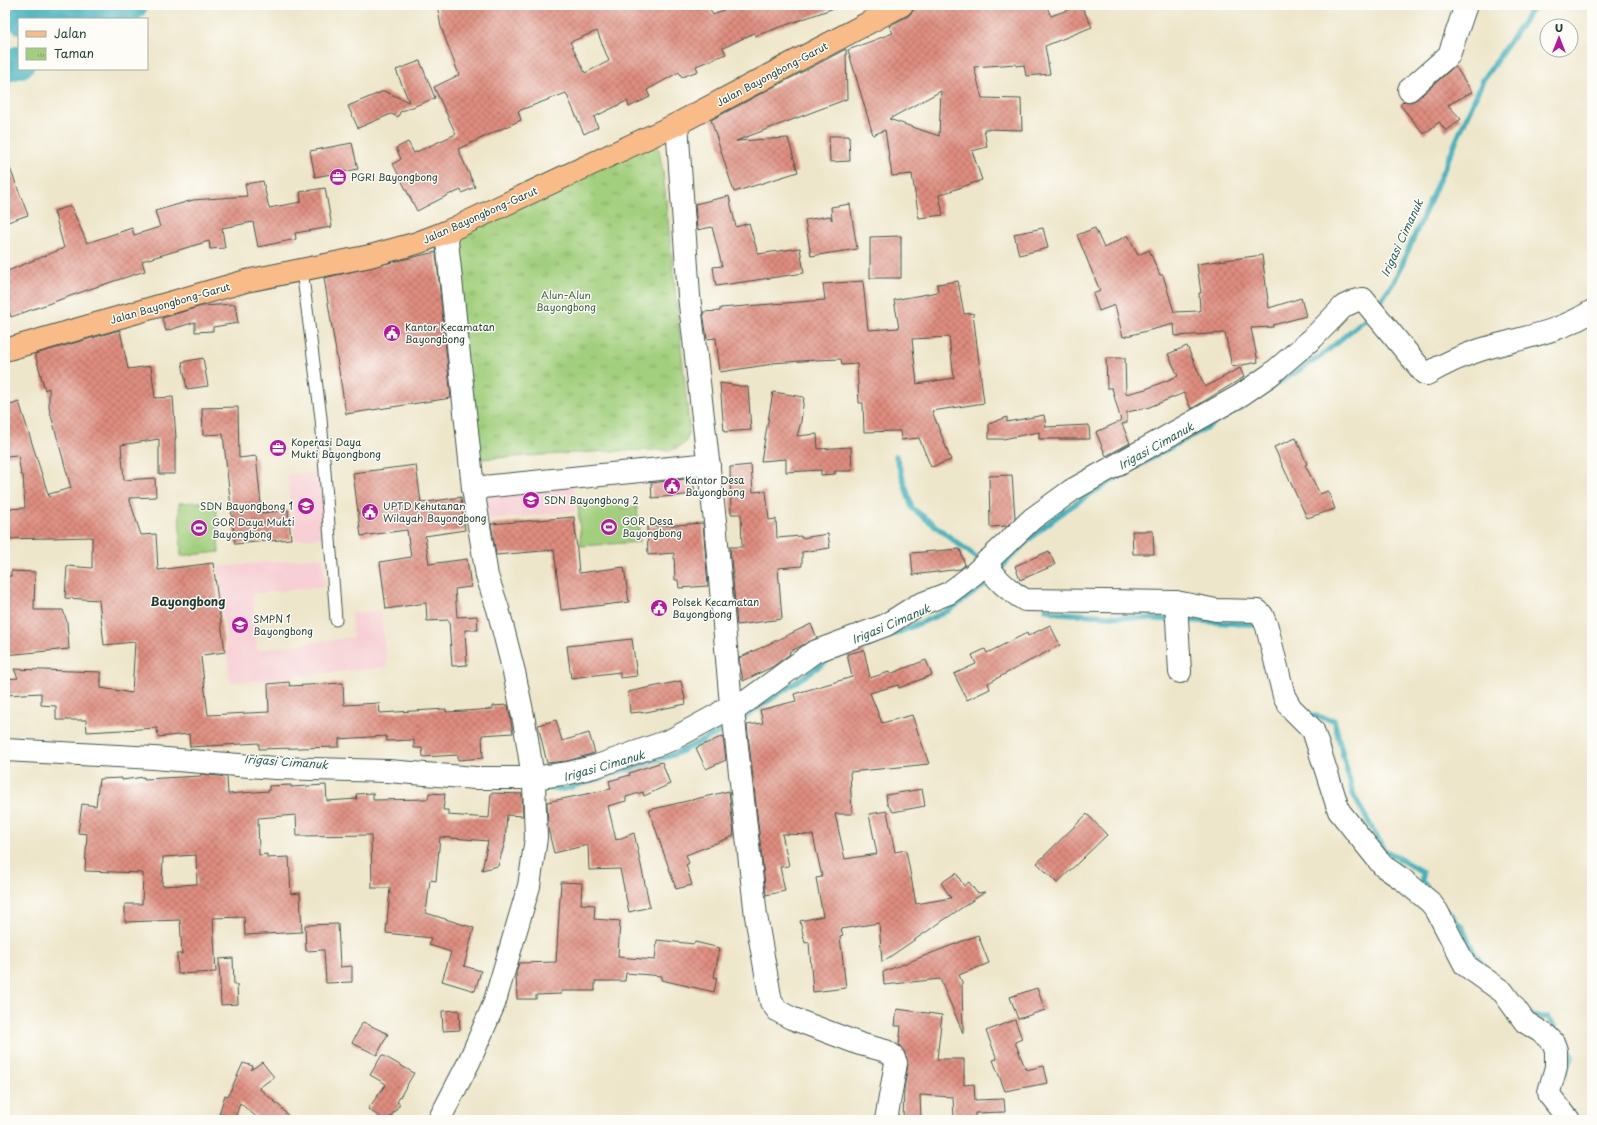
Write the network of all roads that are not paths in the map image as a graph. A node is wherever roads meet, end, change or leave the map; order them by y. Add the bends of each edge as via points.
1 (902, 5) edge
2 (1466, 5) edge
3 (1409, 90) dead end
4 (677, 124) junction
5 (446, 232) junction
6 (302, 270) junction
7 (1592, 311) edge
8 (5, 350) edge
9 (709, 464) junction
10 (473, 488) junction
11 (987, 569) junction
12 (1176, 602) junction
13 (336, 620) dead end
14 (1180, 672) dead end
15 (733, 718) junction
16 (5, 750) edge
17 (534, 789) junction
18 (439, 1120) edge
19 (886, 1120) edge
20 (1569, 1120) edge

1 - 4 main road, Jalan Bayongbong-Garut
2 - 3 street via 1450,55
4 - 5 main road, Jalan Bayongbong-Garut
4 - 9 street via 689,296
5 - 6 main road, Jalan Bayongbong-Garut via 370,256
5 - 10 street
6 - 8 main road, Jalan Bayongbong-Garut via 246,281
6 - 13 lane via 321,418
7 - 11 street via 1556,330 1451,360 1424,374 1363,299 1356,300 1344,306 1313,338 1270,375 1241,395 1072,490 1032,519
9 - 10 street
9 - 15 street
10 - 17 street via 487,576 514,672
11 - 12 street via 1012,592 1026,600
11 - 15 street via 949,593 916,606 886,625 814,652
12 - 14 street
12 - 20 street via 1216,610 1258,611 1262,615 1273,645 1284,696 1291,708 1313,730 1339,811 1383,866 1434,906 1465,965 1503,992 1525,1022 1546,1035 1552,1042 1556,1050 1556,1067 1549,1092
15 - 17 street via 717,716 671,740 597,766 568,773
15 - 19 street via 756,916 771,1002 778,1011 791,1018 886,1051 893,1056 896,1063
16 - 17 street via 275,768 388,771 475,778
17 - 18 street via 535,853 529,886 508,961 494,1004 469,1062

